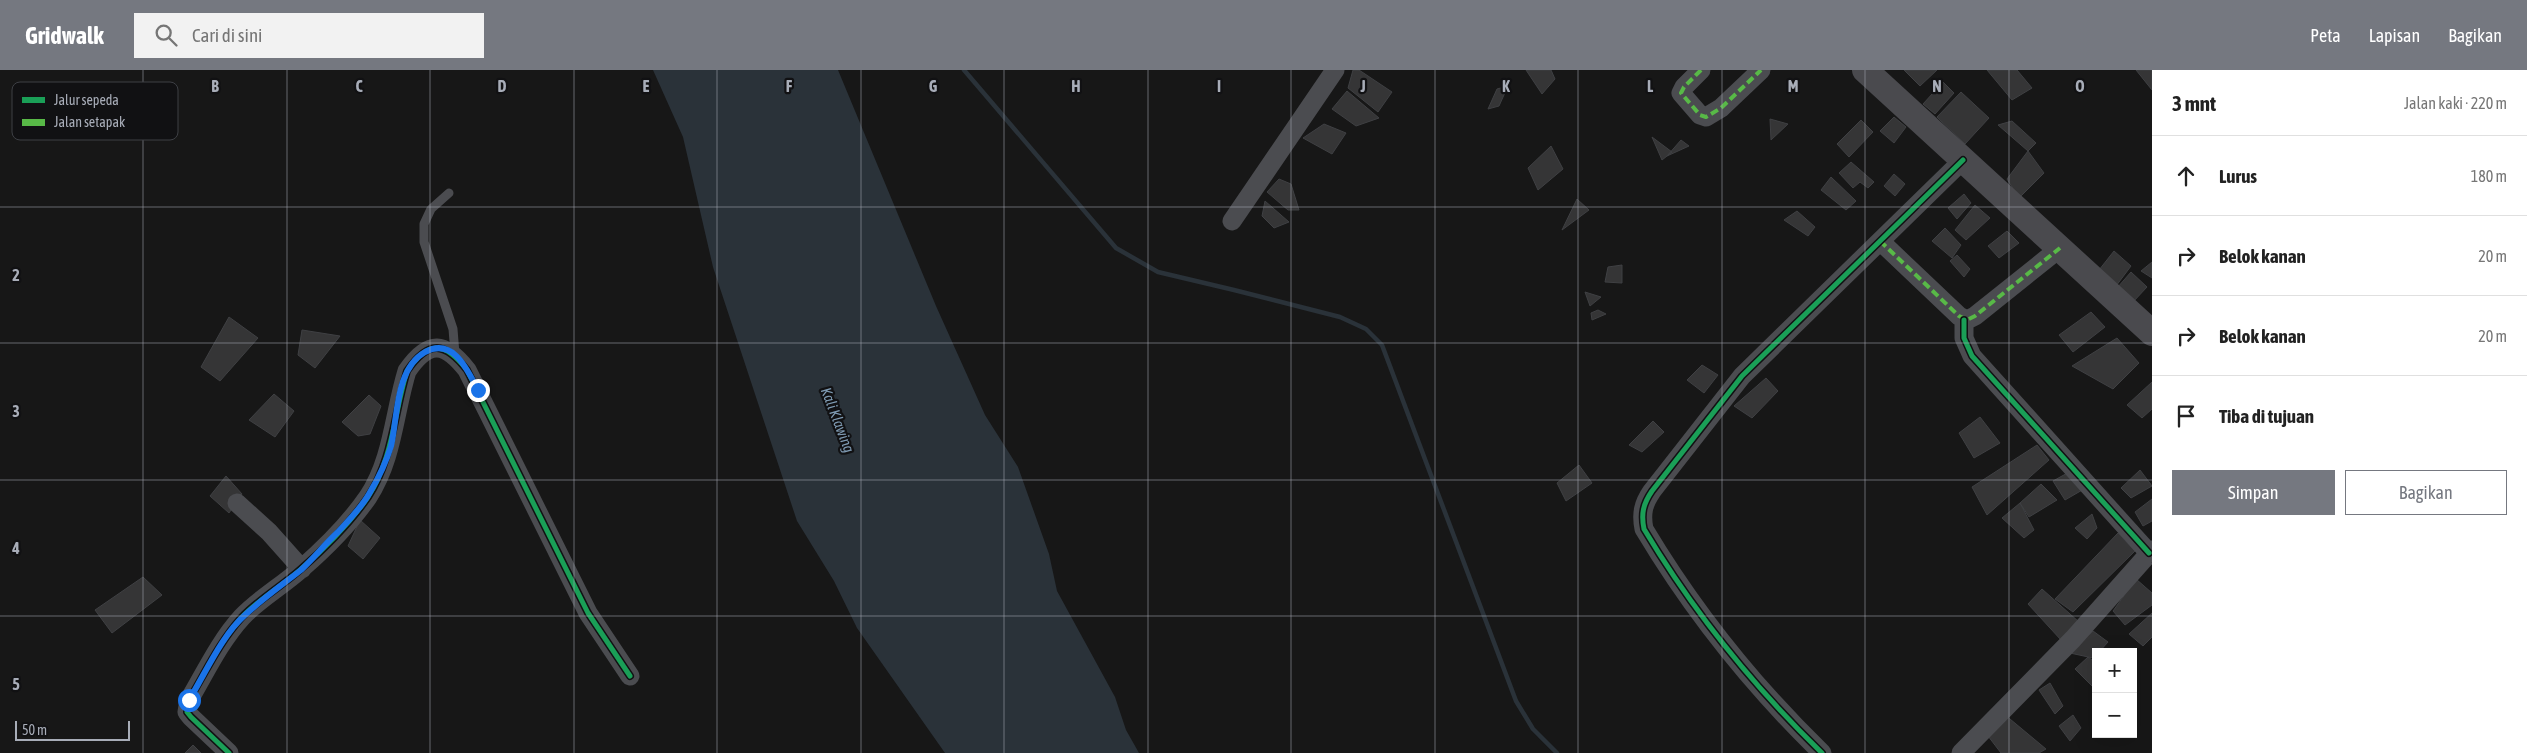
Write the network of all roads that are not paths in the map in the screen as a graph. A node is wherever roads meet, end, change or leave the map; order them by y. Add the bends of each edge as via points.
1 (1335, 70) edge
2 (1702, 70) edge
3 (1761, 70) edge
4 (1865, 70) edge
5 (1963, 160) junction
6 (449, 193) dead end
7 (1232, 221) dead end
8 (1880, 241) junction
9 (2060, 248) junction
10 (1964, 320) junction
11 (2152, 333) edge
12 (455, 354) junction
13 (237, 503) dead end
14 (2150, 552) edge
15 (302, 569) junction
16 (630, 676) dead end
17 (229, 753) edge
18 (1822, 753) edge
19 (1961, 753) edge

1 - 7 street
2 - 3 street via 1681,93 1700,115 1706,117 1721,108
4 - 5 street
5 - 8 street
5 - 9 street
6 - 12 lane via 431,210 424,224 424,242 453,329
8 - 10 street
8 - 18 street via 1742,376 1652,491 1642,513 1644,529 1654,546 1712,627 1759,688
9 - 10 street via 1975,316
9 - 11 street
10 - 14 street via 1964,338 1972,356
12 - 15 street via 446,348 435,348 414,360 402,388 390,446 373,488 352,518
12 - 16 street via 474,383 588,613
13 - 15 street
14 - 19 street via 2055,658
15 - 17 street via 243,616 232,629 187,705 190,717

